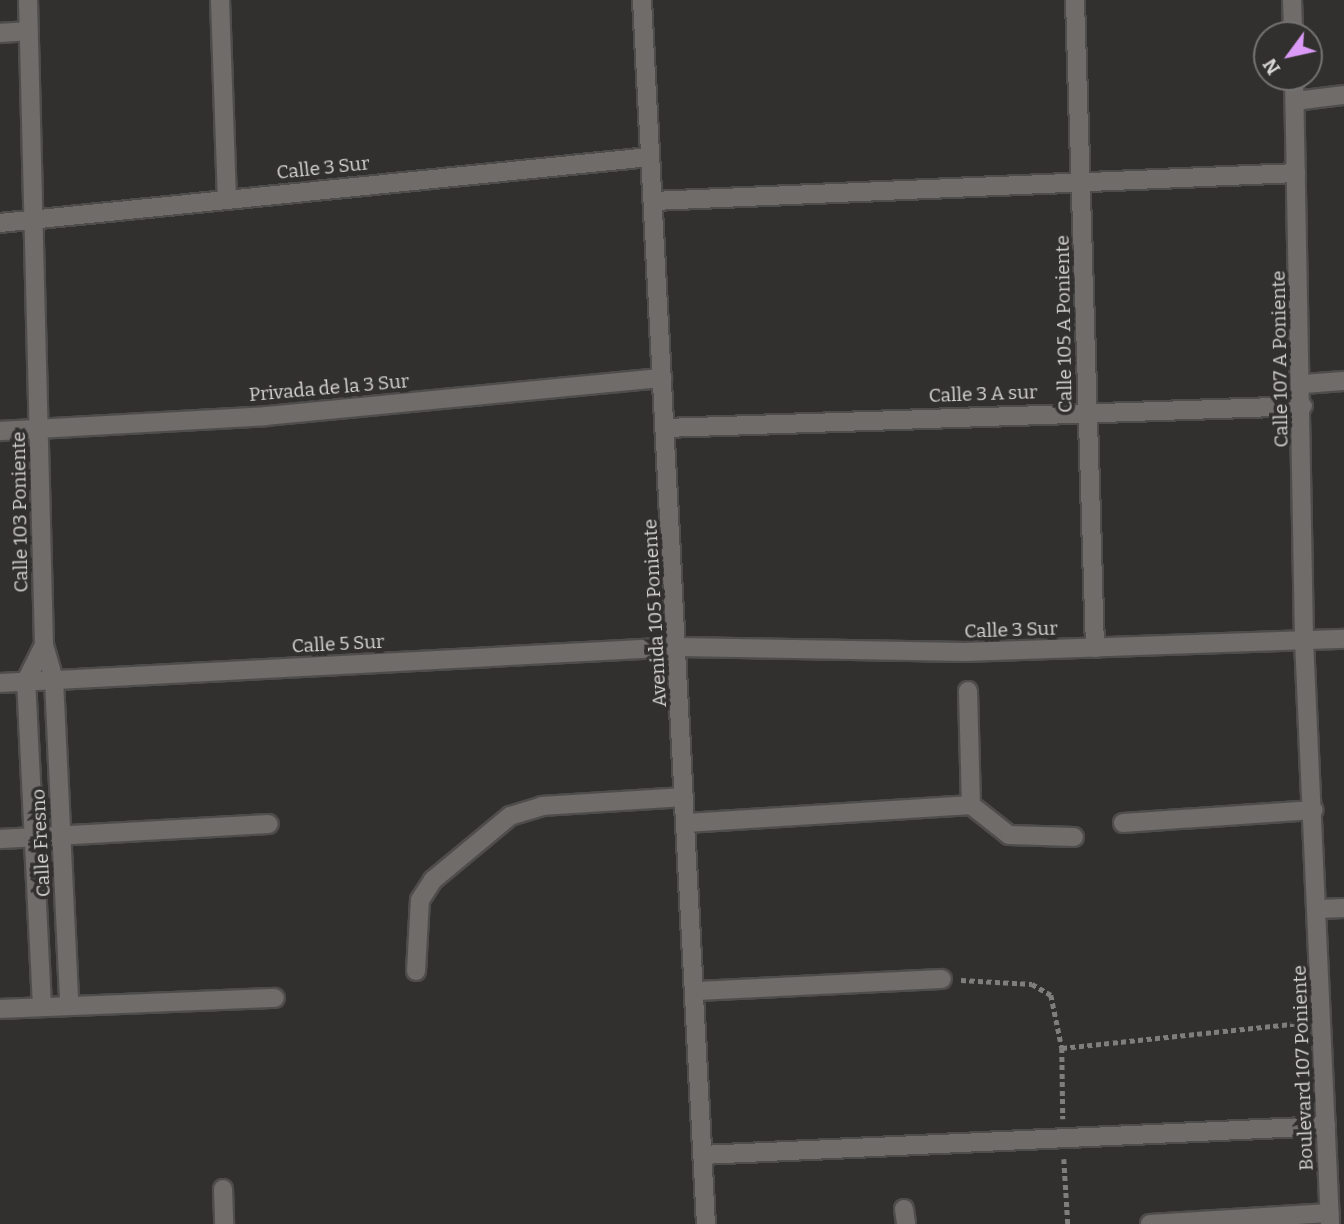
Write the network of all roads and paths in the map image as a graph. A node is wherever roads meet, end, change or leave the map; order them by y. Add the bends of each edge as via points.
1 (28, 0) edge
2 (220, 0) edge
3 (642, 0) edge
4 (1075, 0) edge
5 (1292, 0) edge
6 (1293, 21) edge
7 (28, 32) junction
8 (0, 33) edge
9 (1295, 91) edge
10 (1344, 95) edge
11 (1295, 101) junction
12 (650, 156) junction
13 (1296, 173) junction
14 (1083, 187) junction
15 (227, 199) junction
16 (653, 201) junction
17 (33, 219) junction
18 (0, 222) edge
19 (662, 378) junction
20 (1344, 381) edge
21 (1303, 384) junction
22 (1303, 406) junction
23 (1086, 411) junction
24 (665, 428) junction
25 (39, 429) junction
26 (0, 431) edge
27 (1344, 639) edge
28 (1304, 640) junction
29 (44, 645) junction
30 (679, 647) junction
31 (1095, 648) junction
32 (54, 680) junction
33 (26, 681) junction
34 (0, 682) edge
35 (968, 691) dead end
36 (684, 797) junction
37 (971, 805) junction
38 (1314, 810) junction
39 (686, 823) junction
40 (1123, 823) dead end
41 (269, 824) dead end
42 (61, 836) junction
43 (34, 837) junction
44 (1074, 837) dead end
45 (0, 839) edge
46 (1344, 908) edge
47 (1318, 909) junction
48 (416, 971) dead end
49 (942, 979) joint
50 (696, 991) junction
51 (275, 998) dead end
52 (69, 1004) junction
53 (42, 1006) junction
54 (0, 1009) edge
55 (1320, 1021) junction
56 (1062, 1048) junction
57 (1326, 1126) junction
58 (1063, 1141) junction
59 (702, 1155) junction
60 (223, 1189) dead end
61 (1330, 1219) edge
62 (225, 1224) edge
63 (706, 1224) edge
64 (1068, 1224) edge
65 (1150, 1224) edge

1 - 7 street, Calle 103 Poniente
2 - 15 street
3 - 12 street, Avenida 105 Poniente
4 - 14 street, Calle 105 A Poniente
5 - 6 street
7 - 8 street
7 - 17 street, Calle 103 Poniente
9 - 11 street, Calle 107 A Poniente
10 - 11 street
11 - 13 street, Calle 107 A Poniente
12 - 15 street, Calle 3 Sur
12 - 16 street, Avenida 105 Poniente
13 - 14 street
13 - 21 street, Calle 107 A Poniente
14 - 16 street
14 - 23 street, Calle 105 A Poniente
15 - 17 street, Calle 3 Sur
16 - 19 street, Avenida 105 Poniente
17 - 18 street, Calle 3 Sur
17 - 25 street, Calle 103 Poniente
19 - 24 street, Avenida 105 Poniente
19 - 25 street, Privada de la 3 Sur via 266,416
20 - 21 street
21 - 22 street, Calle 107 A Poniente
22 - 23 street, Calle 3 A sur
22 - 28 street, Calle 107 A Poniente
23 - 24 street, Calle 3 A sur
23 - 31 street, Calle 105 A Poniente
24 - 30 street, Avenida 105 Poniente
25 - 26 street, Privada de la 3 Sur
25 - 29 street, Calle 103 Poniente
27 - 28 street, Calle 3 Sur
28 - 31 street, Calle 3 Sur
28 - 38 street, Boulevard 107 Poniente
29 - 32 street, Calle 103 Poniente
29 - 33 street, Calle 103 Poniente
30 - 31 street, Calle 3 Sur
30 - 32 street, Calle 5 Sur
30 - 36 street, Avenida 105 Poniente
32 - 33 street, Calle 5 Sur
32 - 42 street, Calle Fresno
33 - 34 street, Calle 5 Sur
33 - 43 street, Calle Fresno
35 - 37 street
36 - 39 street, Avenida 105 Poniente
36 - 48 street via 542,806 510,816 433,880 420,900
37 - 39 street
37 - 44 street via 1009,835
38 - 40 street
38 - 47 street, Boulevard 107 Poniente
39 - 50 street, Avenida 105 Poniente
41 - 42 street
42 - 43 street
42 - 52 street, Calle Fresno
43 - 45 street
43 - 53 street, Calle Fresno
46 - 47 street
47 - 55 street, Boulevard 107 Poniente
49 - 50 street
49 - 56 path via 1043,988 1056,1007
50 - 59 street, Avenida 105 Poniente
51 - 52 street
52 - 53 street
53 - 54 street
55 - 56 path
55 - 57 street, Boulevard 107 Poniente
56 - 58 path
57 - 58 street
57 - 61 street, Boulevard 107 Poniente
58 - 59 street
58 - 64 path
59 - 63 street, Avenida 105 Poniente
60 - 62 street
61 - 65 street

